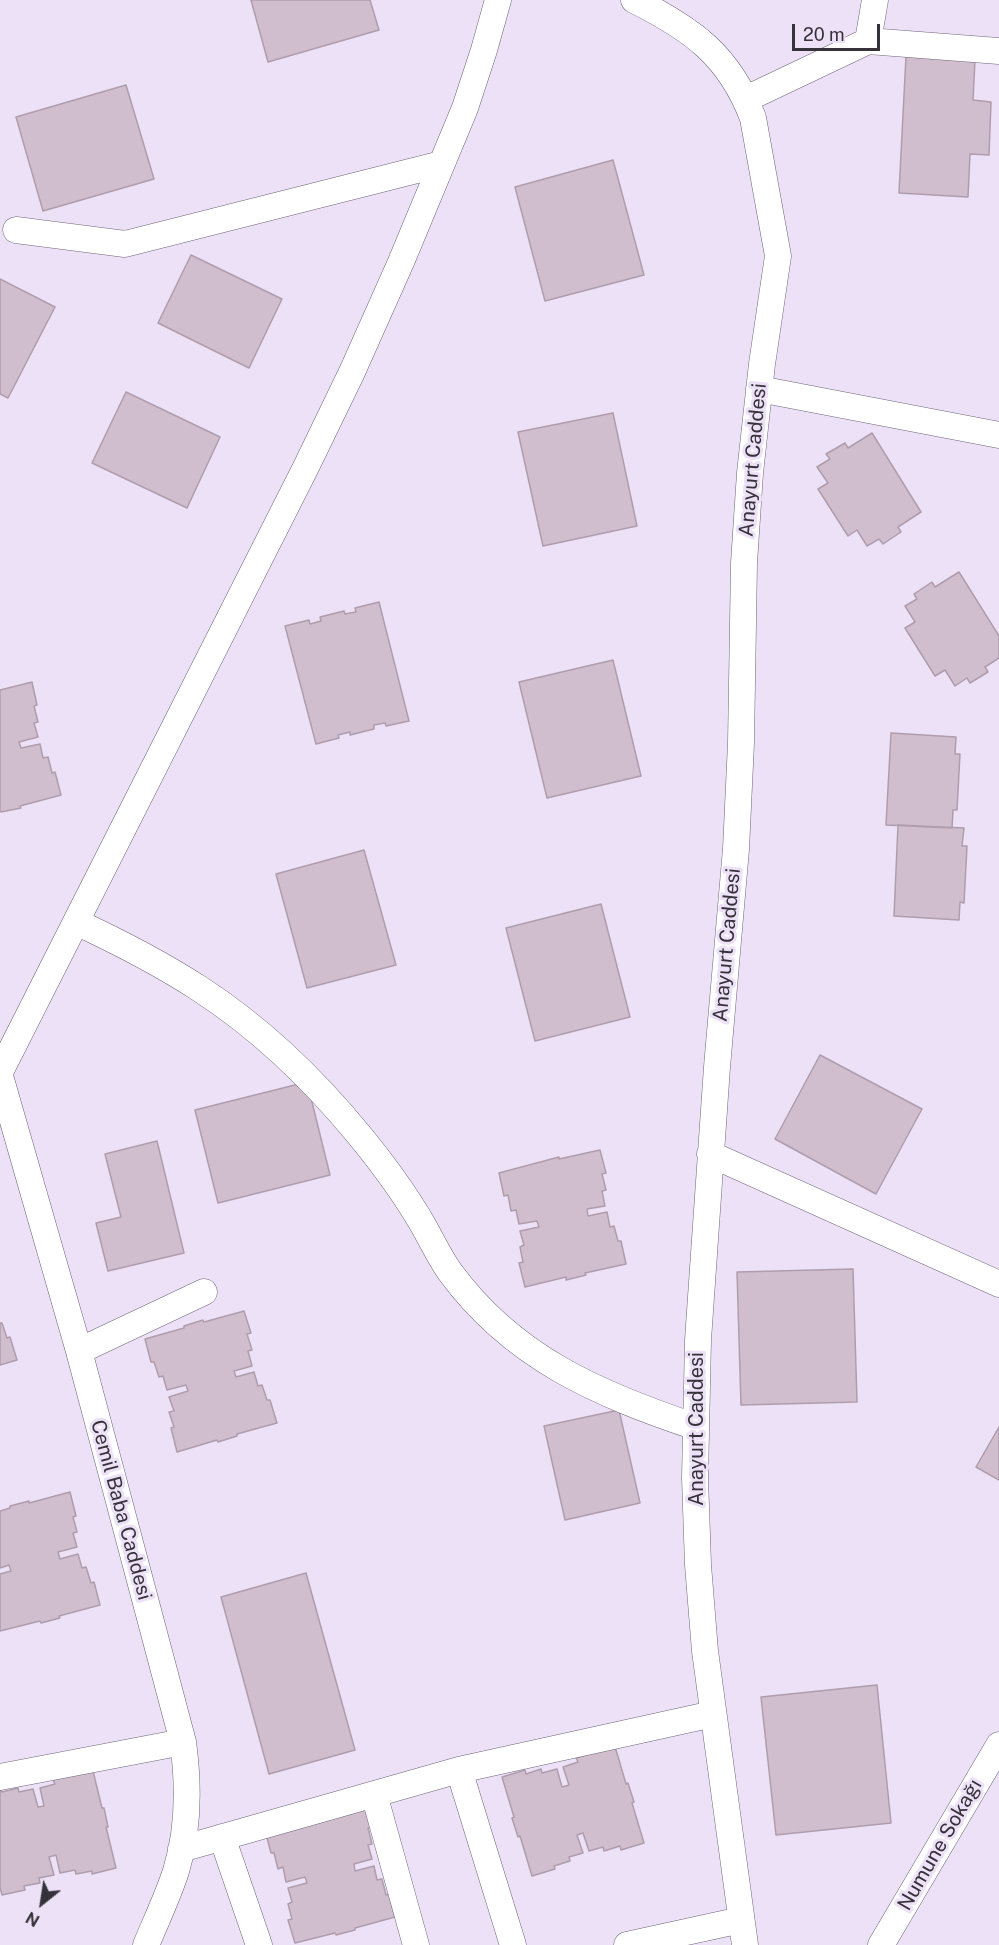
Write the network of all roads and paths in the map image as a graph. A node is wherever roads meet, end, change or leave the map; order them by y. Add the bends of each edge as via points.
1 (498, 0) edge
2 (634, 0) edge
3 (875, 0) edge
4 (868, 41) junction
5 (999, 51) edge
6 (746, 99) junction
7 (441, 164) junction
8 (16, 230) dead end
9 (759, 388) junction
10 (999, 435) edge
11 (76, 922) junction
12 (0, 1074) edge
13 (710, 1154) junction
14 (999, 1284) edge
15 (204, 1292) dead end
16 (79, 1351) junction
17 (696, 1427) junction
18 (713, 1714) junction
19 (183, 1742) junction
20 (999, 1745) edge
21 (459, 1770) junction
22 (0, 1777) edge
23 (374, 1794) junction
24 (222, 1837) junction
25 (181, 1849) junction
26 (741, 1920) junction
27 (146, 1945) edge
28 (259, 1945) edge
29 (416, 1945) edge
30 (513, 1945) edge
31 (627, 1945) edge
32 (745, 1945) edge
33 (881, 1945) edge

1 - 7 street via 465,108
2 - 6 street, Anayurt Caddesi via 708,47 723,62
3 - 4 street
4 - 5 street
4 - 6 street
6 - 9 street, Anayurt Caddesi via 753,118 778,256
7 - 8 street via 125,244
7 - 11 street via 401,262 320,437
9 - 10 street
9 - 13 street, Anayurt Caddesi via 744,563 736,849
11 - 12 street
11 - 17 street via 150,958 200,989 282,1055 360,1136 422,1223 448,1270 492,1321 517,1342 599,1389
12 - 16 street, Cemil Baba Caddesi
13 - 14 street
13 - 17 street, Anayurt Caddesi
15 - 16 street
16 - 19 street, Cemil Baba Caddesi
17 - 18 street, Anayurt Caddesi via 698,1565
18 - 21 street
18 - 26 street, Anayurt Caddesi
19 - 22 street
19 - 25 street, Cemil Baba Caddesi via 187,1800
20 - 33 street, Numune Sokağı
21 - 23 street
21 - 30 street
23 - 24 street
23 - 29 street
24 - 25 street
24 - 28 street
25 - 27 street, Cemil Baba Caddesi
26 - 31 street
26 - 32 street, Anayurt Caddesi

